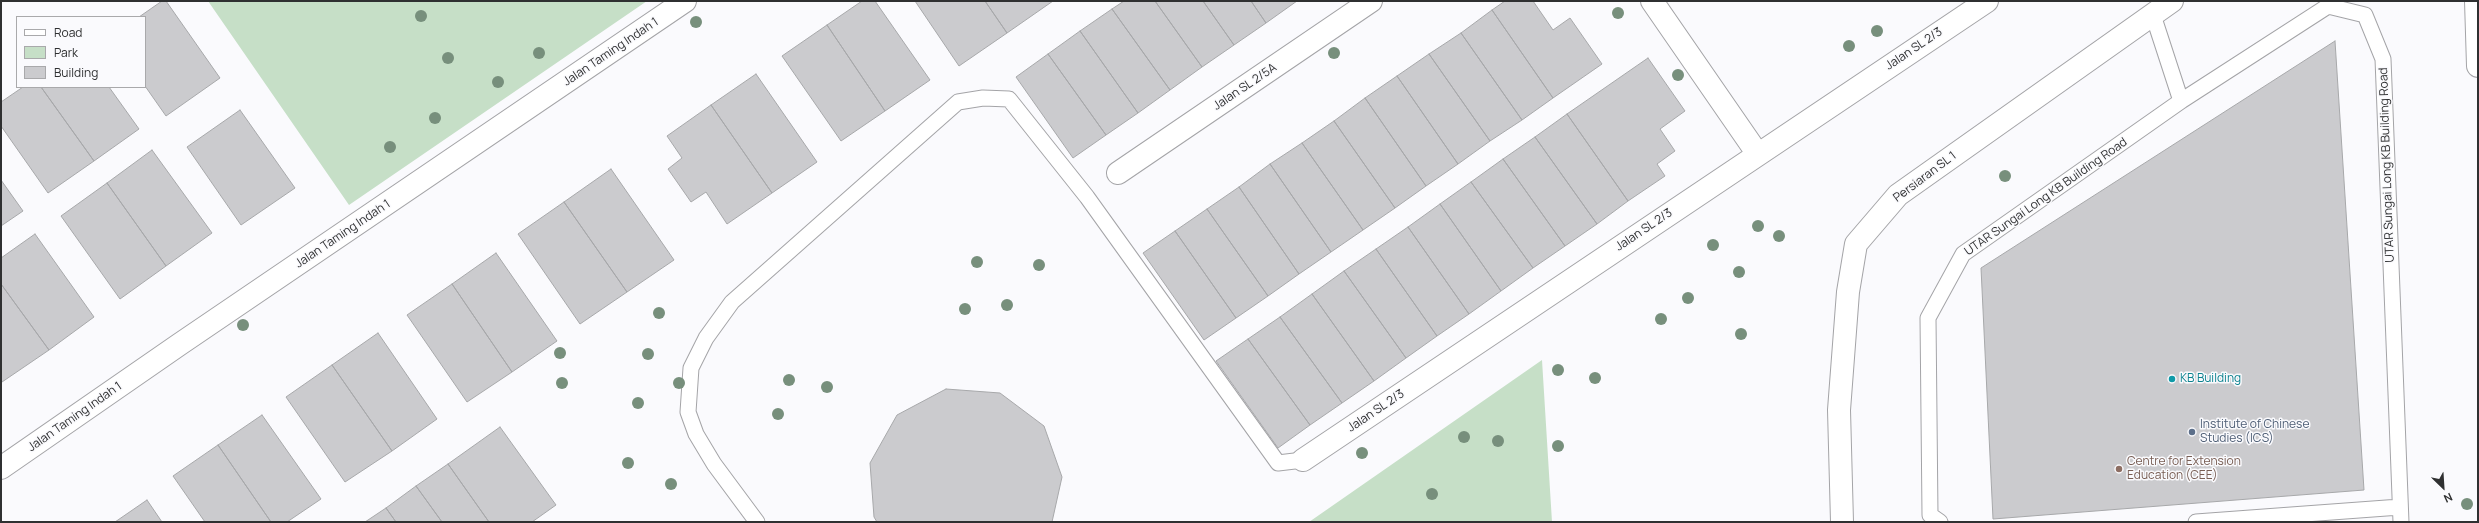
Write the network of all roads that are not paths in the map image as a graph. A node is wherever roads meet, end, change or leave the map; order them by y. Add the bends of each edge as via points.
1 (685, 1) edge
2 (1371, 1) edge
3 (1652, 1) edge
4 (1987, 1) edge
5 (2172, 1) edge
6 (2476, 1) edge
7 (2153, 15) junction
8 (2478, 66) edge
9 (2181, 101) junction
10 (1757, 154) junction
11 (1118, 173) dead end
12 (1303, 460) joint
13 (1, 468) edge
14 (2401, 515) edge
15 (757, 522) edge
16 (1842, 522) edge
17 (1940, 522) edge
18 (2196, 522) edge

1 - 13 street, Jalan Taming Indah 1
2 - 11 street, Jalan SL 2/5A
3 - 10 street
4 - 10 street, Jalan SL 2/3
5 - 7 street, Persiaran SL 1
6 - 8 street
7 - 9 lane
7 - 16 street, Persiaran SL 1 via 1898,195 1856,244 1848,292 1839,410
9 - 14 lane, UTAR Sungai Long KB Building Road via 2328,6 2365,15 2383,59
9 - 17 lane, UTAR Sungai Long KB Building Road via 1963,254 1928,318 1930,515
10 - 12 street, Jalan SL 2/3
12 - 15 lane via 1278,463 1087,197 1009,99 983,98 958,102 732,302 706,338 691,368 688,412 696,434 714,464
14 - 18 lane, UTAR Sungai Long KB Building Road

